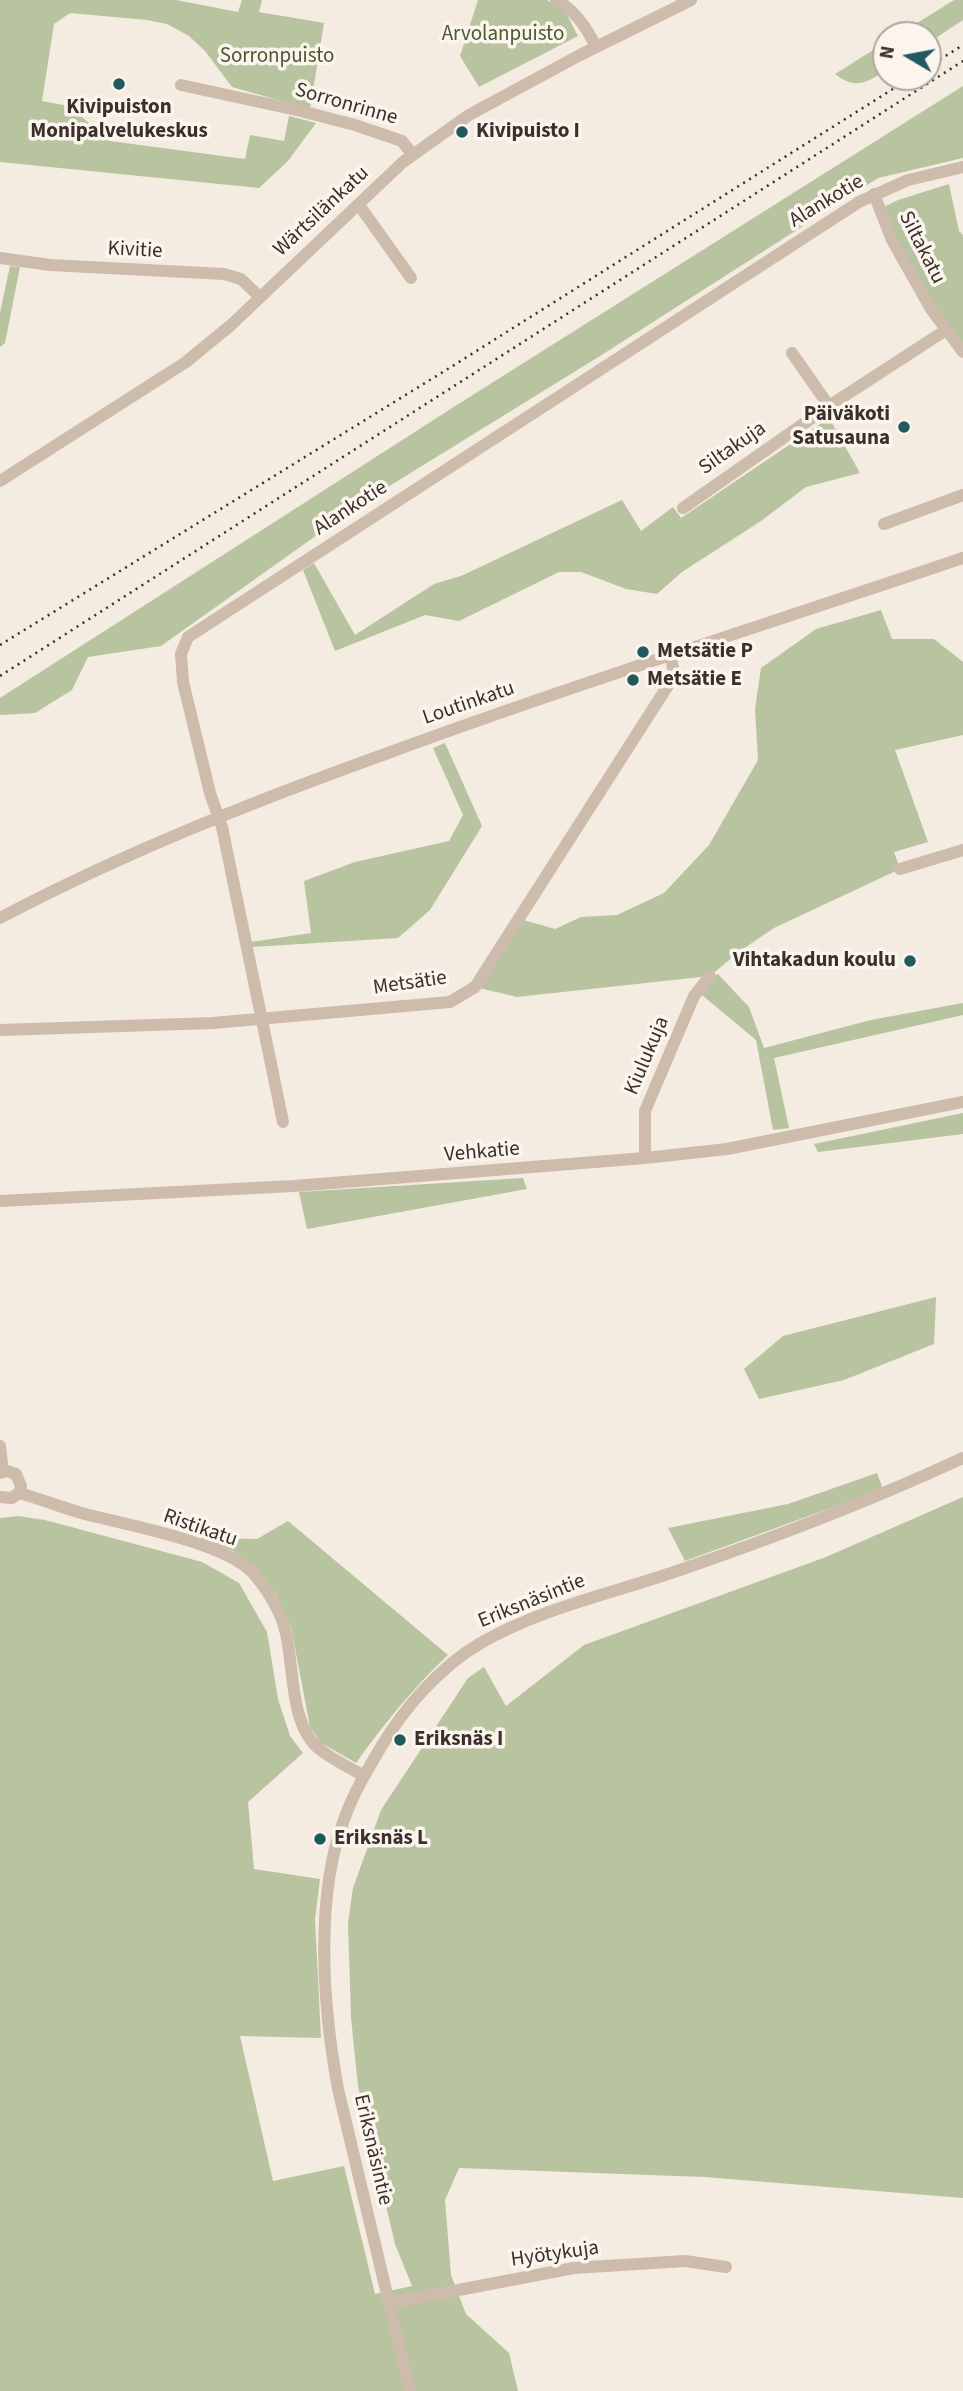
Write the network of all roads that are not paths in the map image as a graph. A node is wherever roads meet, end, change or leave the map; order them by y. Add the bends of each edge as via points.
1 (556, 0) edge
2 (691, 0) edge
3 (596, 47) junction
4 (181, 85) dead end
5 (412, 155) junction
6 (963, 167) edge
7 (874, 194) junction
8 (359, 205) junction
9 (0, 258) edge
10 (411, 278) dead end
11 (260, 297) junction
12 (946, 330) junction
13 (963, 352) edge
14 (792, 353) dead end
15 (829, 406) junction
16 (0, 481) edge
17 (963, 495) edge
18 (683, 508) dead end
19 (884, 524) dead end
20 (963, 558) edge
21 (671, 655) junction
22 (218, 816) junction
23 (963, 850) edge
24 (900, 869) dead end
25 (0, 918) edge
26 (710, 976) dead end
27 (262, 1018) junction
28 (0, 1030) edge
29 (963, 1102) edge
30 (283, 1122) dead end
31 (645, 1158) junction
32 (0, 1201) edge
33 (0, 1446) edge
34 (963, 1458) edge
35 (2, 1473) edge
36 (19, 1493) junction
37 (0, 1497) edge
38 (364, 1776) junction
39 (726, 2267) dead end
40 (390, 2303) junction
41 (410, 2391) edge

1 - 3 street via 581,21
2 - 3 street, Wärtsilänkatu
3 - 5 street, Wärtsilänkatu via 469,114
4 - 5 street, Sorronrinne via 355,125 402,141
5 - 8 street, Wärtsilänkatu
6 - 7 street, Alankotie via 908,180
7 - 12 street, Siltakatu via 892,240
7 - 22 street, Alankotie via 188,637 181,654 183,682
8 - 10 street
8 - 11 street, Wärtsilänkatu
9 - 11 street, Kivitie via 224,274 241,279
11 - 16 street, Wärtsilänkatu via 186,362
12 - 13 street, Siltakatu
12 - 15 street, Siltakuja
14 - 15 street
15 - 18 street, Siltakuja
17 - 19 street
20 - 21 street, Loutinkatu
21 - 22 street, Loutinkatu
21 - 27 street, Metsätie via 674,676 475,987 450,1002
22 - 25 street, Loutinkatu
22 - 27 street, Alankotie
23 - 24 street
26 - 31 street, Kiulukuja via 694,996 645,1111
27 - 28 street, Metsätie
27 - 30 street, Alankotie
29 - 31 street, Vehkatie via 727,1149
31 - 32 street, Vehkatie via 320,1184
33 - 35 street
34 - 38 street, Eriksnäsintie via 890,1491 690,1566 560,1606 480,1643 429,1684 396,1722
35 - 36 street via 19,1477
36 - 37 street
36 - 38 street, Ristikatu via 206,1546 251,1572 284,1627 304,1730 318,1748
38 - 40 street, Eriksnäsintie via 335,1847 324,1944 331,2052
39 - 40 street, Hyötykuja via 685,2261 574,2268
40 - 41 street, Eriksnäsintie

